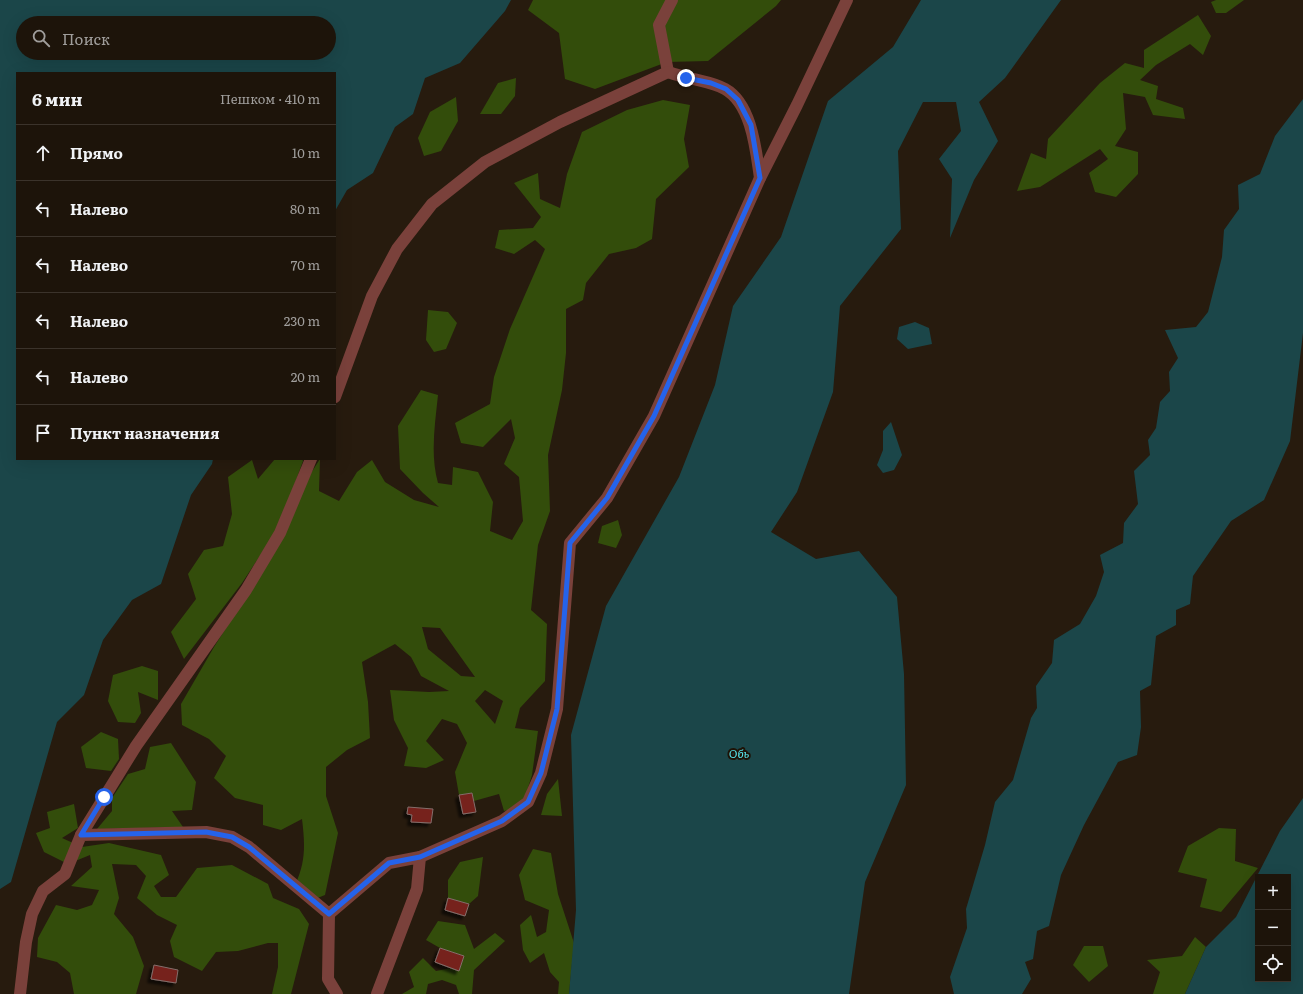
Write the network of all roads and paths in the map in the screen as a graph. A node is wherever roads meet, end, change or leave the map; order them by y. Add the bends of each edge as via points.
1 (672, 0) edge
2 (848, 0) edge
3 (668, 72) junction
4 (760, 178) junction
5 (336, 394) edge
6 (311, 460) edge
7 (81, 835) junction
8 (420, 857) junction
9 (329, 914) junction
10 (20, 994) edge
11 (337, 994) edge
12 (377, 994) edge

1 - 3 lane via 659,25
2 - 4 lane
3 - 4 lane via 726,89 738,100 751,125
3 - 5 lane via 560,122 485,162 432,204 397,248 372,296
4 - 8 lane via 654,416 607,498 570,543 557,709 541,773 528,802 502,821
6 - 7 lane via 280,534 246,590 136,746
7 - 9 lane via 206,832 232,837 249,847
7 - 10 lane via 65,874 43,891 32,914
8 - 9 lane via 389,863
8 - 12 lane via 417,889
9 - 11 lane via 328,979

